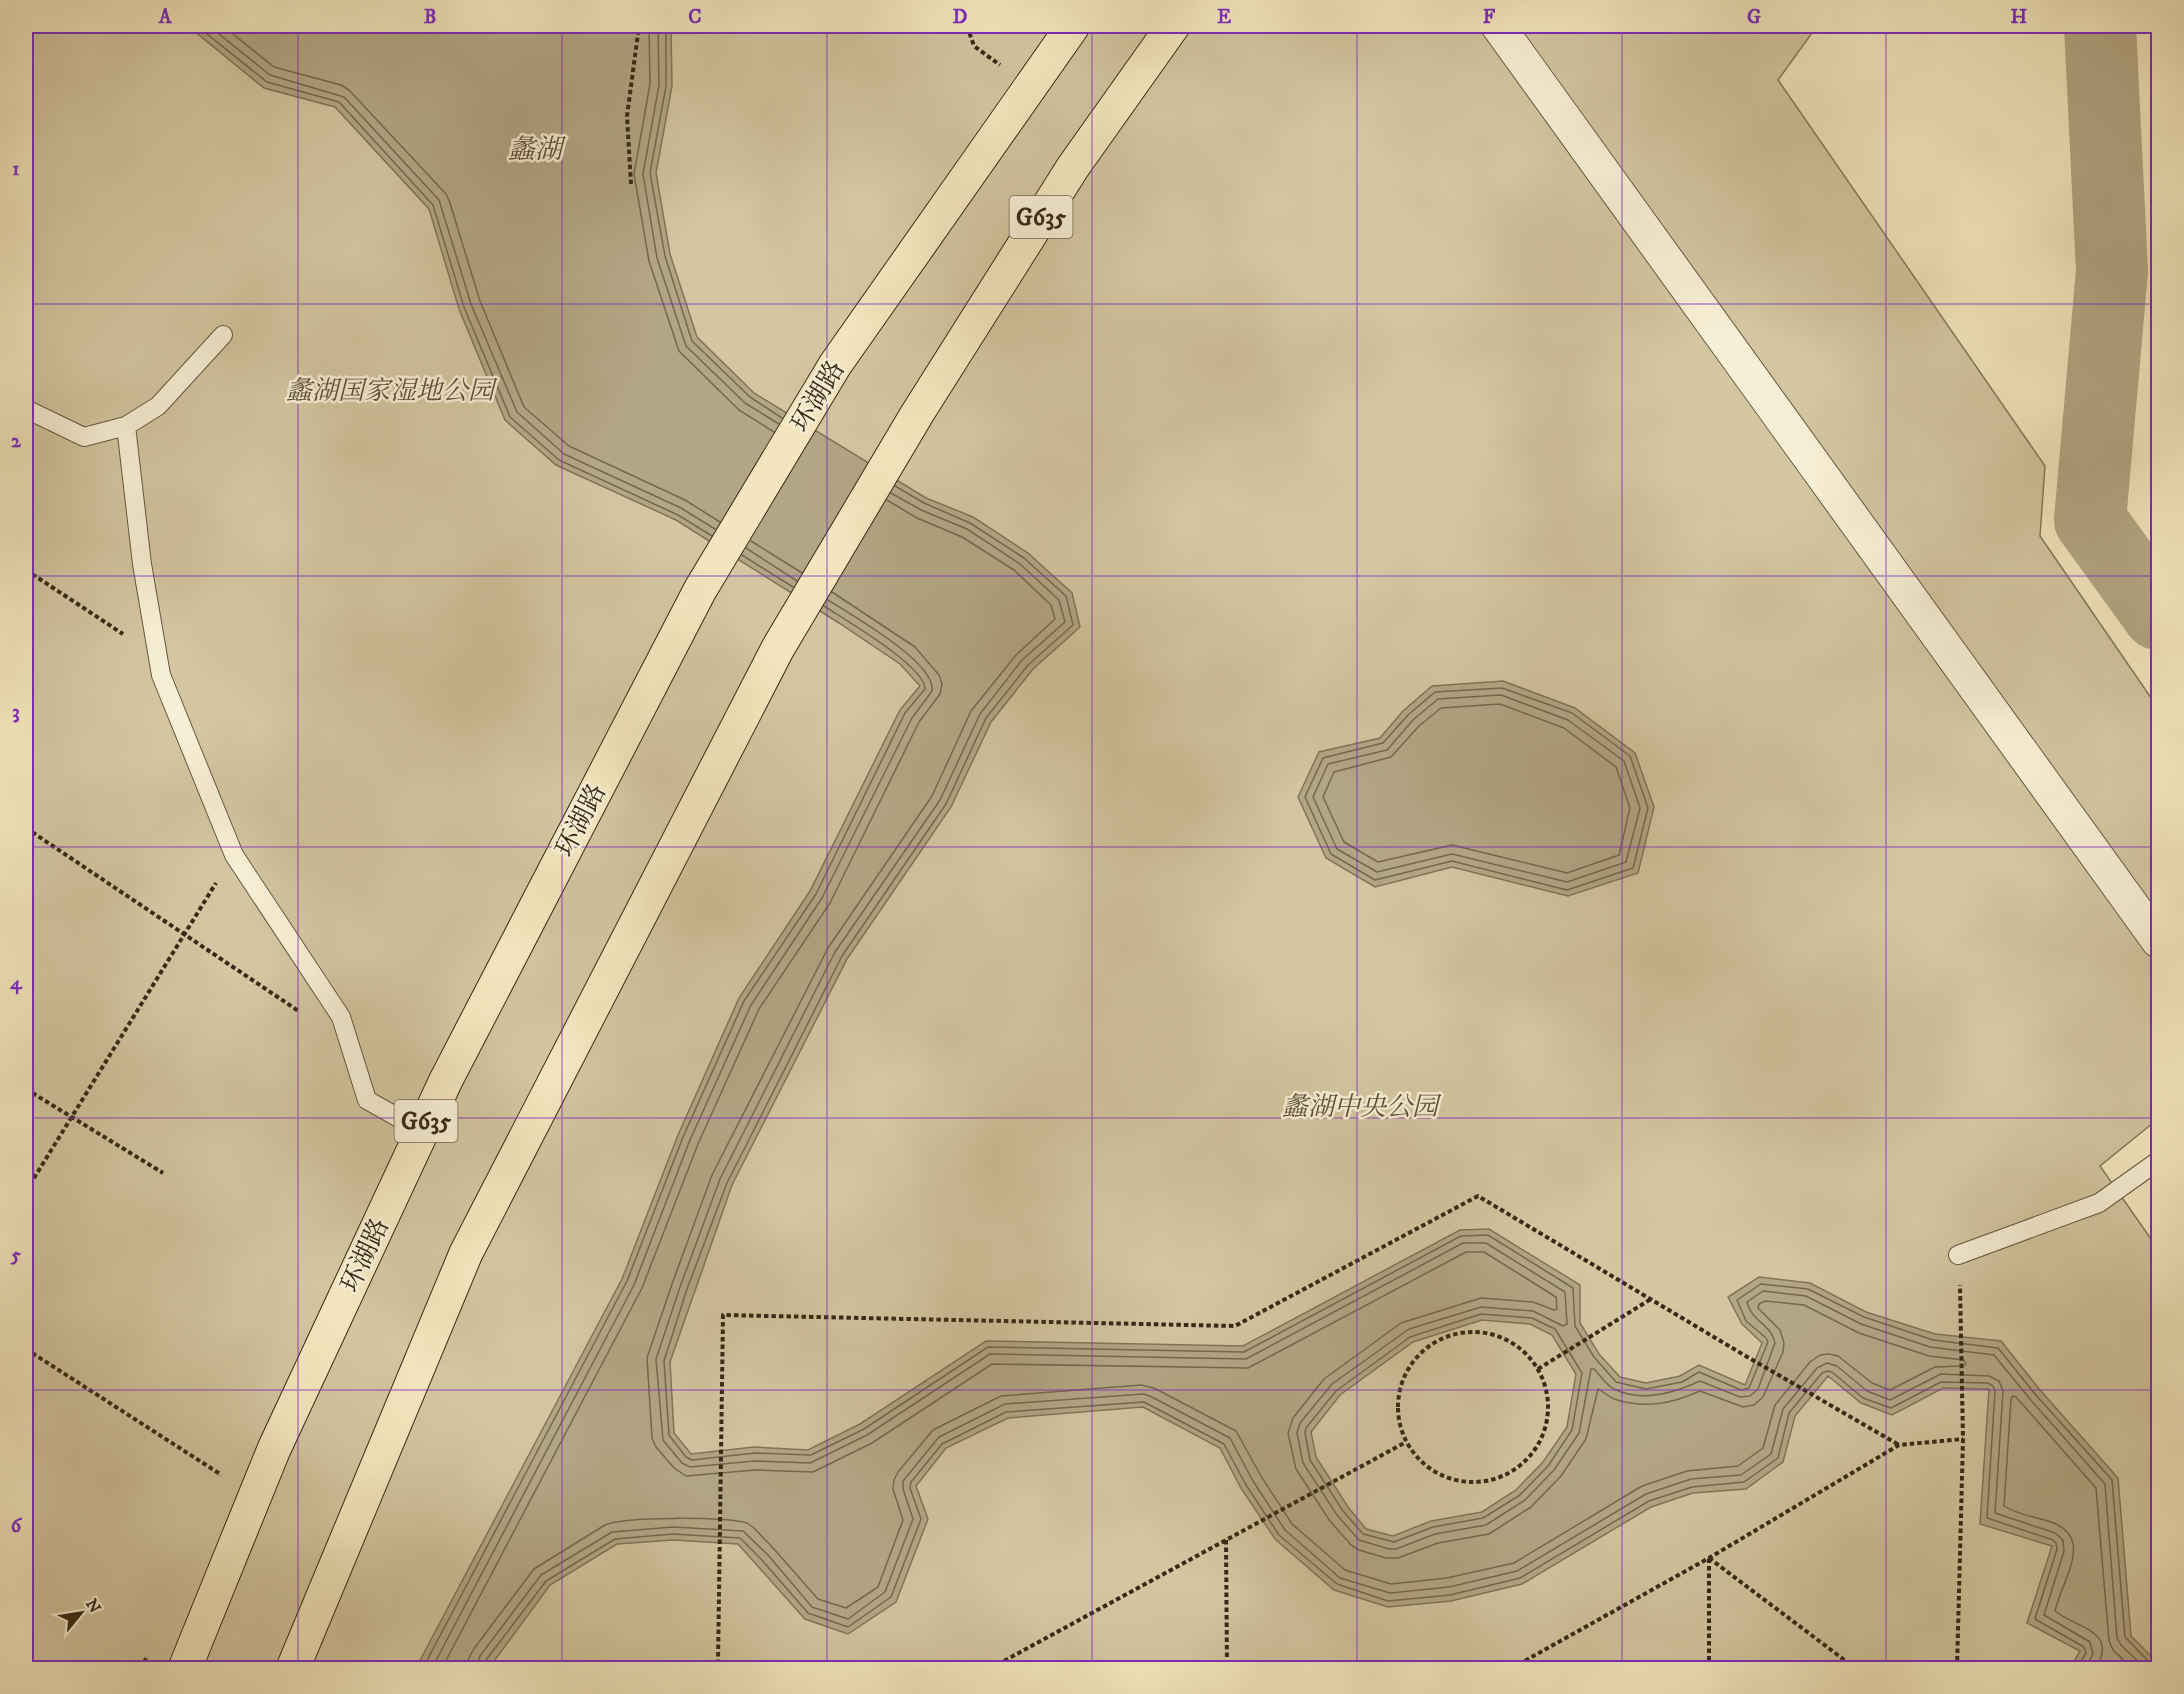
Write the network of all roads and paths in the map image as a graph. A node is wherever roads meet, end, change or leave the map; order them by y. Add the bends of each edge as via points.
1 (639, 26) edge
2 (967, 26) edge
3 (1073, 26) edge
4 (1173, 26) edge
5 (1498, 26) edge
6 (1029, 86) junction
7 (631, 184) dead end
8 (223, 335) dead end
9 (26, 409) edge
10 (126, 426) junction
11 (26, 570) edge
12 (158, 657) junction
13 (26, 828) edge
14 (234, 855) junction
15 (184, 935) junction
16 (2158, 941) edge
17 (302, 1013) dead end
18 (26, 1089) edge
19 (71, 1118) junction
20 (422, 1131) junction
21 (2158, 1161) edge
22 (163, 1173) dead end
23 (26, 1191) edge
24 (1958, 1255) dead end
25 (1651, 1299) junction
26 (1961, 1315) dead end
27 (26, 1348) edge
28 (1538, 1369) junction
29 (1963, 1439) junction
30 (1406, 1442) junction
31 (1899, 1445) junction
32 (216, 1484) dead end
33 (1226, 1540) junction
34 (1709, 1558) junction
35 (147, 1658) dead end
36 (718, 1664) junction
37 (142, 1668) edge
38 (185, 1668) edge
39 (293, 1668) edge
40 (687, 1668) edge
41 (739, 1668) edge
42 (991, 1668) edge
43 (1227, 1668) edge
44 (1512, 1668) edge
45 (1709, 1668) edge
46 (1855, 1668) edge
47 (1957, 1668) edge

1 - 7 path via 627,116
2 - 6 path via 974,46
3 - 6 highway, 环湖路 / G635
4 - 39 highway, G635 via 1073,167 917,414 778,648 466,1253
5 - 16 street
6 - 20 highway, 环湖路 / G635 via 835,365 700,590
8 - 10 lane via 158,406
9 - 10 lane via 84,436
10 - 12 lane via 142,564
11 - 12 path
12 - 14 lane via 161,675
13 - 15 path
14 - 15 path
14 - 20 lane via 341,1017 367,1100
15 - 17 path
15 - 19 path
18 - 19 path
19 - 22 path
19 - 23 path
20 - 38 highway, 环湖路 / G635 via 277,1441
21 - 24 lane via 2099,1203
25 - 28 path
25 - 31 path
25 - 36 path via 1478,1196 1235,1326 723,1315
26 - 29 path
27 - 32 path via 220,1474
28 - 30 path via 1521,1349 1499,1336 1474,1332 1448,1336 1425,1348 1409,1368 1400,1392 1398,1418
28 - 30 path via 1547,1392 1548,1416 1542,1439 1529,1459 1510,1474 1487,1482 1463,1483 1440,1475 1421,1461
29 - 31 path
29 - 47 path
30 - 33 path
31 - 34 path
33 - 42 path
33 - 43 path
34 - 44 path
34 - 45 path
34 - 46 path
35 - 37 path
36 - 40 path
36 - 41 path

